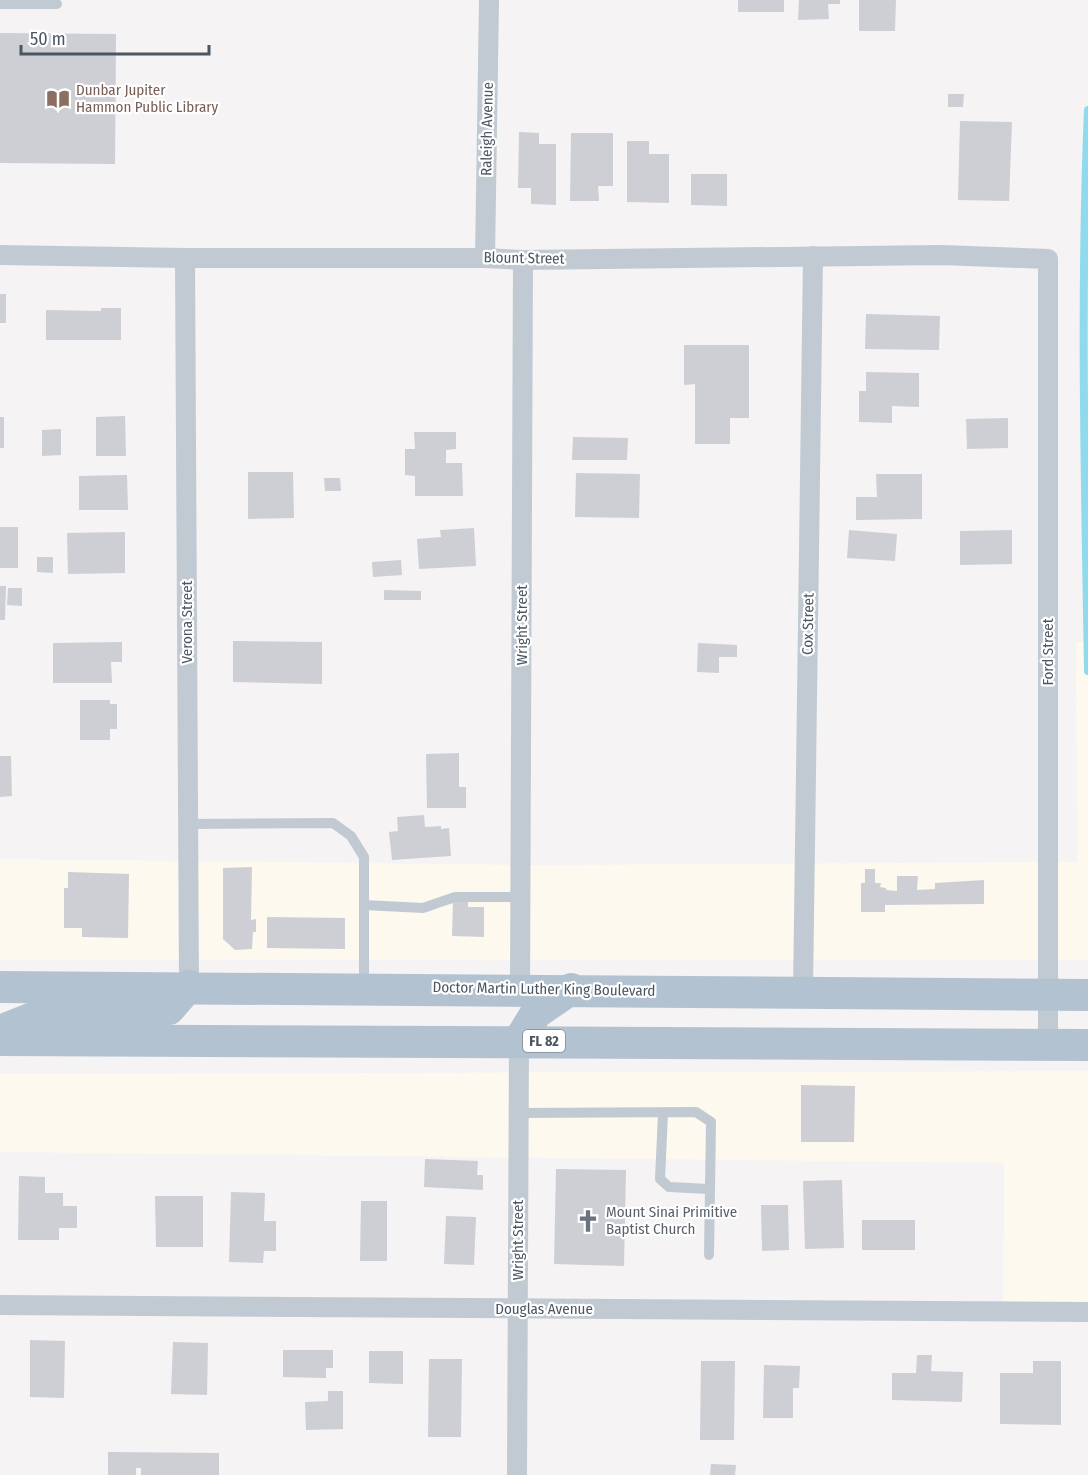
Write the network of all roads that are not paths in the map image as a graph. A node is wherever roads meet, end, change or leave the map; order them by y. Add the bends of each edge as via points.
1 (489, 0) edge
2 (0, 4) edge
3 (57, 4) dead end
4 (0, 255) edge
5 (813, 256) junction
6 (185, 258) junction
7 (485, 258) junction
8 (1048, 259) joint
9 (523, 260) junction
10 (189, 824) junction
11 (521, 897) junction
12 (364, 905) junction
13 (189, 986) junction
14 (0, 987) edge
15 (364, 987) junction
16 (520, 989) junction
17 (571, 989) junction
18 (803, 992) junction
19 (1048, 994) junction
20 (1088, 995) edge
21 (0, 1031) edge
22 (0, 1040) edge
23 (519, 1041) junction
24 (1048, 1045) junction
25 (1088, 1045) edge
26 (519, 1113) junction
27 (663, 1114) junction
28 (710, 1189) junction
29 (709, 1256) dead end
30 (0, 1305) edge
31 (517, 1308) junction
32 (1088, 1312) edge
33 (517, 1475) edge

1 - 7 street, Raleigh Avenue
2 - 3 lane
4 - 6 street, Blount Street
5 - 8 street, Blount Street
5 - 9 street, Blount Street
5 - 18 street, Cox Street
6 - 7 street, Blount Street
6 - 10 street, Verona Street
7 - 9 street, Blount Street
8 - 19 street, Ford Street
9 - 11 street, Wright Street
10 - 12 lane via 333,823 351,836 364,857
10 - 13 street, Verona Street
11 - 12 lane via 455,897 423,908
11 - 16 street, Wright Street
12 - 15 lane
13 - 14 main road, Doctor Martin Luther King Boulevard
13 - 15 main road, Doctor Martin Luther King Boulevard
13 - 21 main road via 169,1009 38,1016
15 - 16 main road, Doctor Martin Luther King Boulevard
16 - 17 main road, Doctor Martin Luther King Boulevard
17 - 18 main road, Doctor Martin Luther King Boulevard
17 - 23 main road via 536,1013
18 - 19 main road, Doctor Martin Luther King Boulevard
19 - 20 main road, Doctor Martin Luther King Boulevard
19 - 24 street, Ford Street
22 - 23 main road, FL 82
23 - 24 main road, FL 82
23 - 26 street, Wright Street
24 - 25 main road, FL 82
26 - 27 lane
26 - 31 street, Wright Street
27 - 28 lane via 696,1112 711,1122
27 - 28 lane via 660,1179 669,1187
28 - 29 lane
30 - 31 street, Douglas Avenue
31 - 32 street, Douglas Avenue
31 - 33 street, Wright Street

